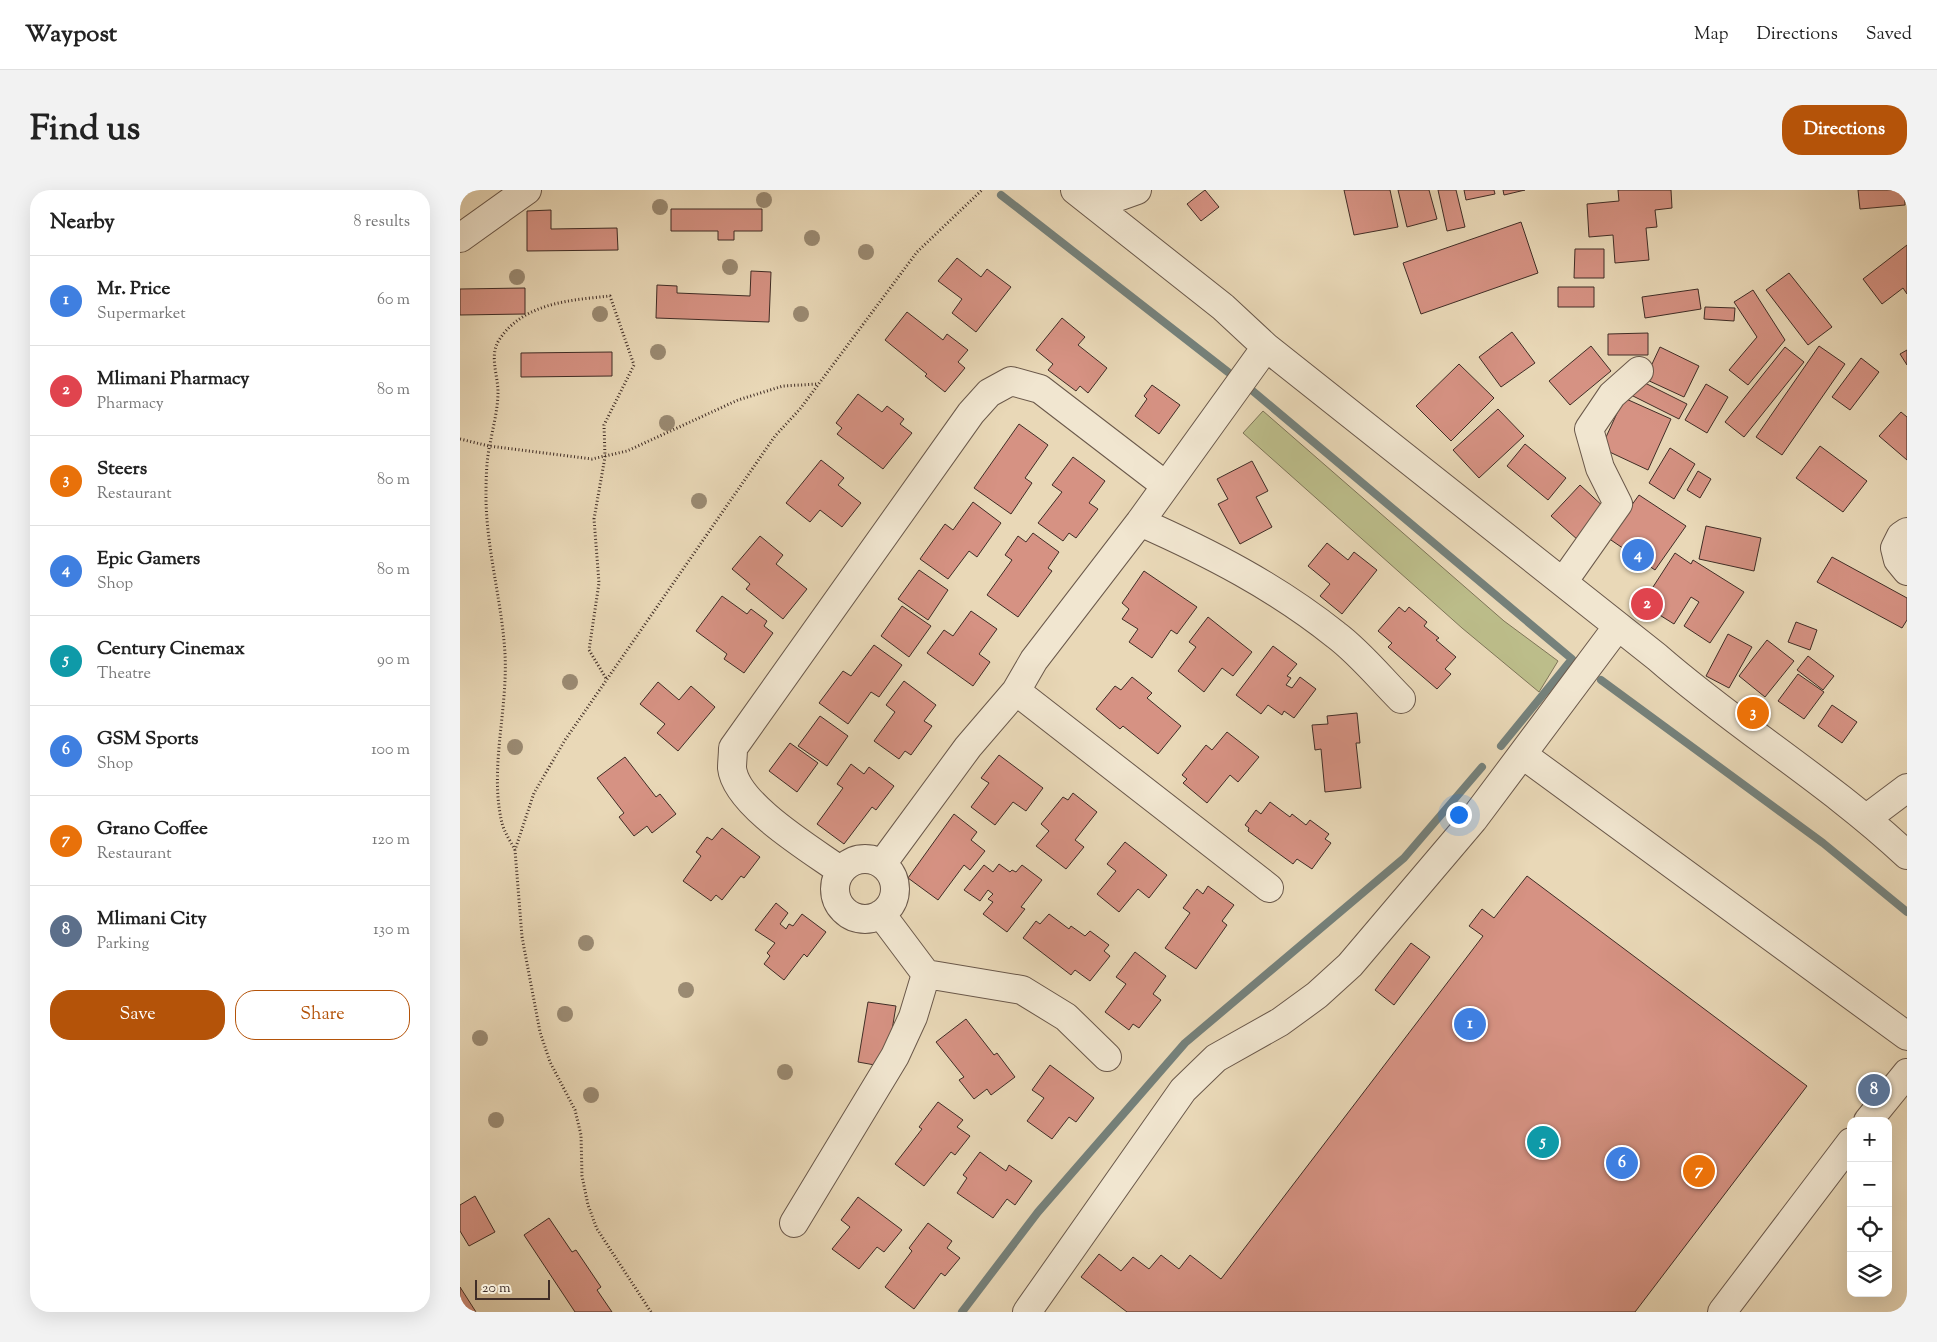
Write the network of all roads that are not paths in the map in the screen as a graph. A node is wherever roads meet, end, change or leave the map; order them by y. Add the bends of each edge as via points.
1 (527, 190) edge
2 (1137, 190) edge
3 (1085, 198) edge
4 (460, 238) edge
5 (1266, 347) junction
6 (1639, 371) dead end
7 (1165, 485) junction
8 (1140, 522) junction
9 (1907, 532) edge
10 (1907, 571) edge
11 (1563, 582) junction
12 (1618, 626) junction
13 (1016, 691) junction
14 (1401, 699) dead end
15 (1522, 755) junction
16 (1907, 788) edge
17 (1867, 818) junction
18 (1907, 855) edge
19 (882, 864) junction
20 (841, 871) junction
21 (1269, 888) dead end
22 (881, 914) junction
23 (926, 974) junction
24 (1907, 1036) edge
25 (1107, 1057) dead end
26 (1907, 1073) edge
27 (1871, 1117) edge
28 (1847, 1147) edge
29 (794, 1223) dead end
30 (1027, 1312) edge
31 (1722, 1312) edge

1 - 4 street
2 - 3 street
3 - 5 street via 1223,307
5 - 7 street
5 - 11 street
6 - 11 street via 1612,395 1589,429 1600,468 1618,504
7 - 8 street
7 - 20 street via 1040,389 1011,380 989,393 971,413 733,748 732,769 741,789 759,811
8 - 13 street via 1034,660
8 - 14 street via 1203,550 1267,585 1338,636
9 - 10 street via 1895,548 1898,560
11 - 12 street
12 - 15 street
12 - 17 street via 1699,693
13 - 19 street via 968,748
13 - 21 street
15 - 24 street
15 - 30 street via 1472,820 1350,965 1317,996 1280,1022 1216,1058 1183,1090
16 - 17 street
17 - 18 street
19 - 20 street via 860,859
19 - 22 street via 890,873 895,889 890,906
20 - 22 street via 835,888 836,897 846,912 864,919
22 - 23 street
23 - 25 street via 1022,990 1066,1017
23 - 29 street via 913,1017 895,1056
26 - 27 street
28 - 31 street

